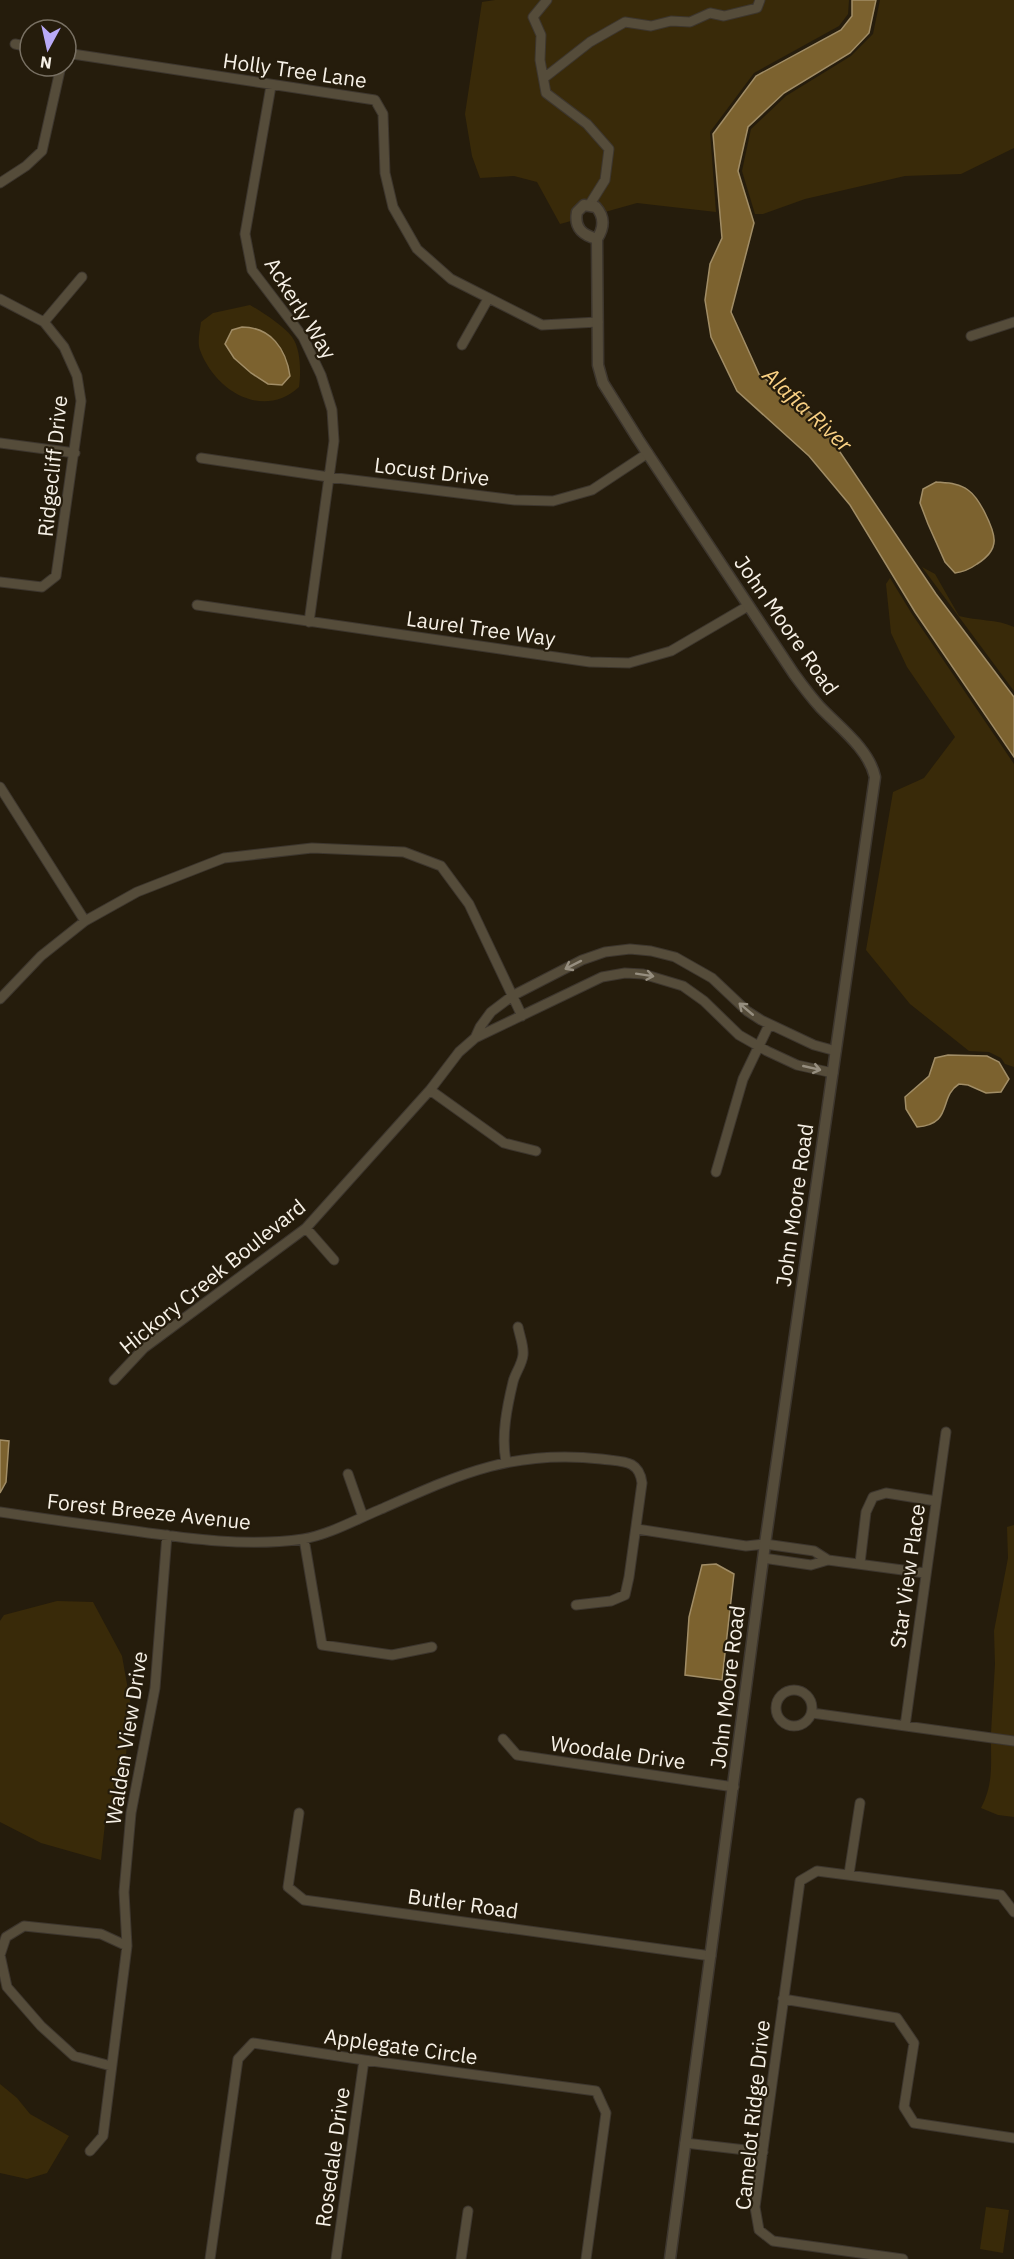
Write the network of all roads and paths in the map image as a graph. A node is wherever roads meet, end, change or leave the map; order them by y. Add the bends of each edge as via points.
1 (546, 0) edge
2 (760, 0) edge
3 (15, 44) dead end
4 (18, 45) edge
5 (78, 55) edge
6 (58, 78) edge
7 (544, 78) junction
8 (271, 86) junction
9 (0, 183) edge
10 (590, 204) junction
11 (597, 239) junction
12 (82, 277) dead end
13 (488, 298) junction
14 (0, 299) edge
15 (44, 322) junction
16 (598, 322) junction
17 (1014, 322) edge
18 (971, 336) dead end
19 (462, 345) dead end
20 (0, 443) edge
21 (75, 453) junction
22 (648, 453) junction
23 (201, 458) dead end
24 (329, 477) junction
25 (0, 582) edge
26 (197, 604) dead end
27 (748, 606) junction
28 (309, 622) junction
29 (0, 787) edge
30 (85, 921) junction
31 (512, 996) junction
32 (0, 999) edge
33 (522, 1016) junction
34 (769, 1025) junction
35 (475, 1038) junction
36 (759, 1047) junction
37 (836, 1051) junction
38 (833, 1073) junction
39 (430, 1090) junction
40 (536, 1151) dead end
41 (716, 1172) dead end
42 (306, 1228) junction
43 (334, 1260) dead end
44 (518, 1327) dead end
45 (114, 1380) dead end
46 (946, 1432) dead end
47 (506, 1462) junction
48 (348, 1474) dead end
49 (936, 1501) junction
50 (0, 1512) edge
51 (363, 1517) junction
52 (637, 1529) junction
53 (167, 1535) junction
54 (304, 1539) junction
55 (765, 1544) junction
56 (801, 1549) junction
57 (763, 1558) junction
58 (828, 1560) junction
59 (798, 1563) junction
60 (860, 1563) junction
61 (925, 1573) junction
62 (576, 1605) dead end
63 (432, 1647) dead end
64 (812, 1713) junction
65 (905, 1726) junction
66 (503, 1739) dead end
67 (1014, 1741) edge
68 (734, 1787) junction
69 (860, 1803) dead end
70 (299, 1813) dead end
71 (849, 1874) junction
72 (1014, 1912) edge
73 (126, 1946) junction
74 (711, 1956) junction
75 (783, 2000) junction
76 (364, 2060) junction
77 (111, 2066) junction
78 (1014, 2138) edge
79 (685, 2143) junction
80 (90, 2151) dead end
81 (763, 2152) junction
82 (468, 2211) dead end
83 (210, 2259) edge
84 (336, 2259) edge
85 (461, 2259) edge
86 (586, 2259) edge
87 (670, 2259) edge
88 (903, 2259) edge

1 - 7 street via 533,17 541,35
2 - 7 street via 757,8 724,16 710,13 690,22 651,26 625,22 590,42
3 - 4 street
5 - 8 street, Holly Tree Lane
6 - 9 street via 42,151
7 - 10 street via 546,93 609,148 605,180
8 - 13 street, Holly Tree Lane via 375,100 382,114 385,173 393,207 417,249 451,279
8 - 24 street, Ackerly Way via 245,234 252,270 303,337 321,375 332,410 334,441
10 - 11 street, John Moore Road via 602,217
10 - 11 street via 576,212 576,224 581,232
11 - 16 street, John Moore Road
12 - 15 street
13 - 16 street, Holly Tree Lane via 542,325
13 - 19 street
14 - 15 street, Ridgecliff Drive
15 - 21 street, Ridgecliff Drive via 64,347 77,376 81,401
16 - 22 street, John Moore Road via 600,377
17 - 18 street
20 - 21 street
21 - 25 street, Ridgecliff Drive via 56,576 42,587
22 - 24 street, Locust Drive via 592,490 553,501 515,500
22 - 27 street, John Moore Road
23 - 24 street, Locust Drive
24 - 28 street, Ackerly Way
26 - 28 street, Laurel Tree Way
27 - 28 street, Laurel Tree Way via 671,651 629,663 590,662
27 - 37 street, John Moore Road via 801,684 863,753 873,770 874,787
29 - 30 street
30 - 31 street via 137,892 224,858 312,848 404,852 441,866 469,904
30 - 32 street via 41,956
31 - 33 street
34 -> 31 street, Hickory Creek Boulevard via 697,967 640,949 594,955
31 - 35 street, Hickory Creek Boulevard via 484,1019
33 - 35 street, Hickory Creek Boulevard
33 -> 36 street, Hickory Creek Boulevard via 602,976 643,974 691,991 739,1035
34 - 36 street
34 - 37 street, Hickory Creek Boulevard
35 - 39 street, Hickory Creek Boulevard
36 -> 38 street, Hickory Creek Boulevard via 797,1065
36 - 41 street via 743,1079
37 - 38 street, John Moore Road
38 - 55 street, John Moore Road
39 - 40 street via 504,1143
39 - 42 street, Hickory Creek Boulevard
42 - 43 street
42 - 45 street, Hickory Creek Boulevard via 144,1348
44 - 47 street via 523,1358 513,1380 503,1446
46 - 49 street, Star View Place
47 - 51 street, Forest Breeze Avenue via 456,1476
47 - 52 street, Forest Breeze Avenue via 571,1456 636,1466 642,1484
48 - 51 street
49 - 60 street via 886,1493 873,1497 866,1512
49 - 61 street, Star View Place
50 - 53 street, Forest Breeze Avenue
51 - 54 street, Forest Breeze Avenue
52 - 55 street via 746,1546
52 - 62 street, Forest Breeze Avenue via 625,1595 611,1601
53 - 54 street, Forest Breeze Avenue via 217,1541
53 - 73 street, Walden View Drive via 155,1688 131,1814 124,1892
54 - 63 street via 322,1645 392,1655
55 - 56 street
55 - 57 street, John Moore Road
56 - 58 street via 814,1551
56 - 59 street
57 - 59 street
57 - 68 street, John Moore Road
58 - 59 street via 811,1565
58 - 60 street
60 - 61 street
61 - 65 street, Star View Place
64 - 64 street via 801,1725 783,1723 777,1713 777,1701 785,1692 803,1691 811,1700
64 - 65 street
65 - 67 street
66 - 68 street, Woodale Drive via 517,1755
68 - 74 street, John Moore Road
69 - 71 street
70 - 74 street, Butler Road via 288,1887 304,1900
71 - 72 street, Camelot Ridge Drive via 1001,1895
71 - 75 street, Camelot Ridge Drive via 817,1871 800,1881
73 - 77 street, Walden View Drive
73 - 77 street via 101,1934 24,1926 6,1937 0,1955 7,1987 41,2026 74,2056
74 - 79 street, John Moore Road
75 - 78 street, Camelot Ridge Drive via 897,2018 914,2043 904,2107 914,2123
75 - 81 street, Camelot Ridge Drive
76 - 83 street, Applegate Circle via 253,2043 238,2060
76 - 84 street, Rosedale Drive
76 - 86 street, Applegate Circle via 596,2091 606,2113
77 - 80 street, Walden View Drive via 103,2136
79 - 81 street
79 - 87 street, John Moore Road
81 - 88 street, Camelot Ridge Drive via 755,2207 759,2230 772,2241
82 - 85 street

